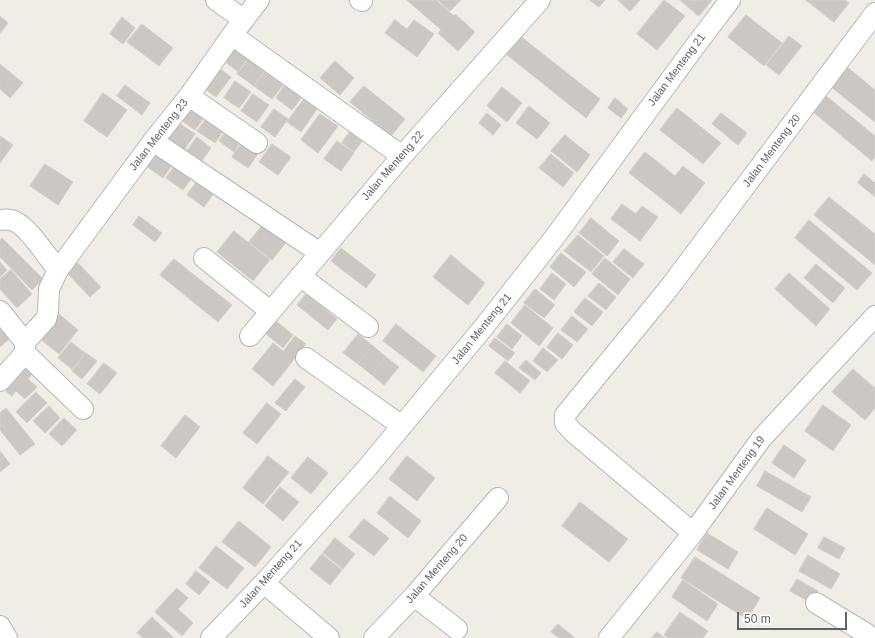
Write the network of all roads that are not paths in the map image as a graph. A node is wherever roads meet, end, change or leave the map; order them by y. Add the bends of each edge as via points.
1 (216, 0) edge
2 (259, 0) edge
3 (540, 0) edge
4 (730, 0) edge
5 (875, 13) edge
6 (244, 20) junction
7 (232, 36) junction
8 (189, 96) junction
9 (153, 141) junction
10 (257, 143) dead end
11 (402, 156) junction
12 (0, 220) edge
13 (320, 253) junction
14 (204, 258) dead end
15 (58, 270) junction
16 (300, 276) junction
17 (0, 311) edge
18 (270, 311) junction
19 (875, 316) edge
20 (368, 327) dead end
21 (250, 336) dead end
22 (25, 348) junction
23 (306, 358) dead end
24 (0, 381) edge
25 (84, 409) dead end
26 (402, 426) junction
27 (498, 498) dead end
28 (693, 533) junction
29 (264, 583) junction
30 (414, 596) junction
31 (816, 603) dead end
32 (457, 629) dead end
33 (869, 632) edge
34 (211, 638) edge
35 (330, 638) edge
36 (374, 638) edge
37 (609, 638) edge

1 - 6 street
2 - 6 street, Jalan Menteng 23
3 - 11 street, Jalan Menteng 22
4 - 26 street, Jalan Menteng 21 via 554,238 484,328
5 - 28 street, Jalan Menteng 20 via 670,288 567,412 564,420 573,432
6 - 7 street, Jalan Menteng 23
7 - 8 street, Jalan Menteng 23
7 - 11 street
8 - 9 street, Jalan Menteng 23
8 - 10 street
9 - 13 street
9 - 15 street, Jalan Menteng 23
11 - 13 street, Jalan Menteng 22
12 - 15 street via 17,222
13 - 16 street, Jalan Menteng 22
14 - 18 street
15 - 22 street, Jalan Menteng 23 via 49,289 46,319
16 - 18 street, Jalan Menteng 22
16 - 20 street
17 - 22 street
18 - 21 street, Jalan Menteng 22
19 - 28 street, Jalan Menteng 19 via 761,439
22 - 24 street, Jalan Menteng 23
22 - 25 street
23 - 26 street
26 - 29 street, Jalan Menteng 21
27 - 30 street, Jalan Menteng 20
28 - 37 street, Jalan Menteng 19
29 - 34 street, Jalan Menteng 21
29 - 35 street
30 - 32 street
30 - 36 street, Jalan Menteng 20
31 - 33 street

